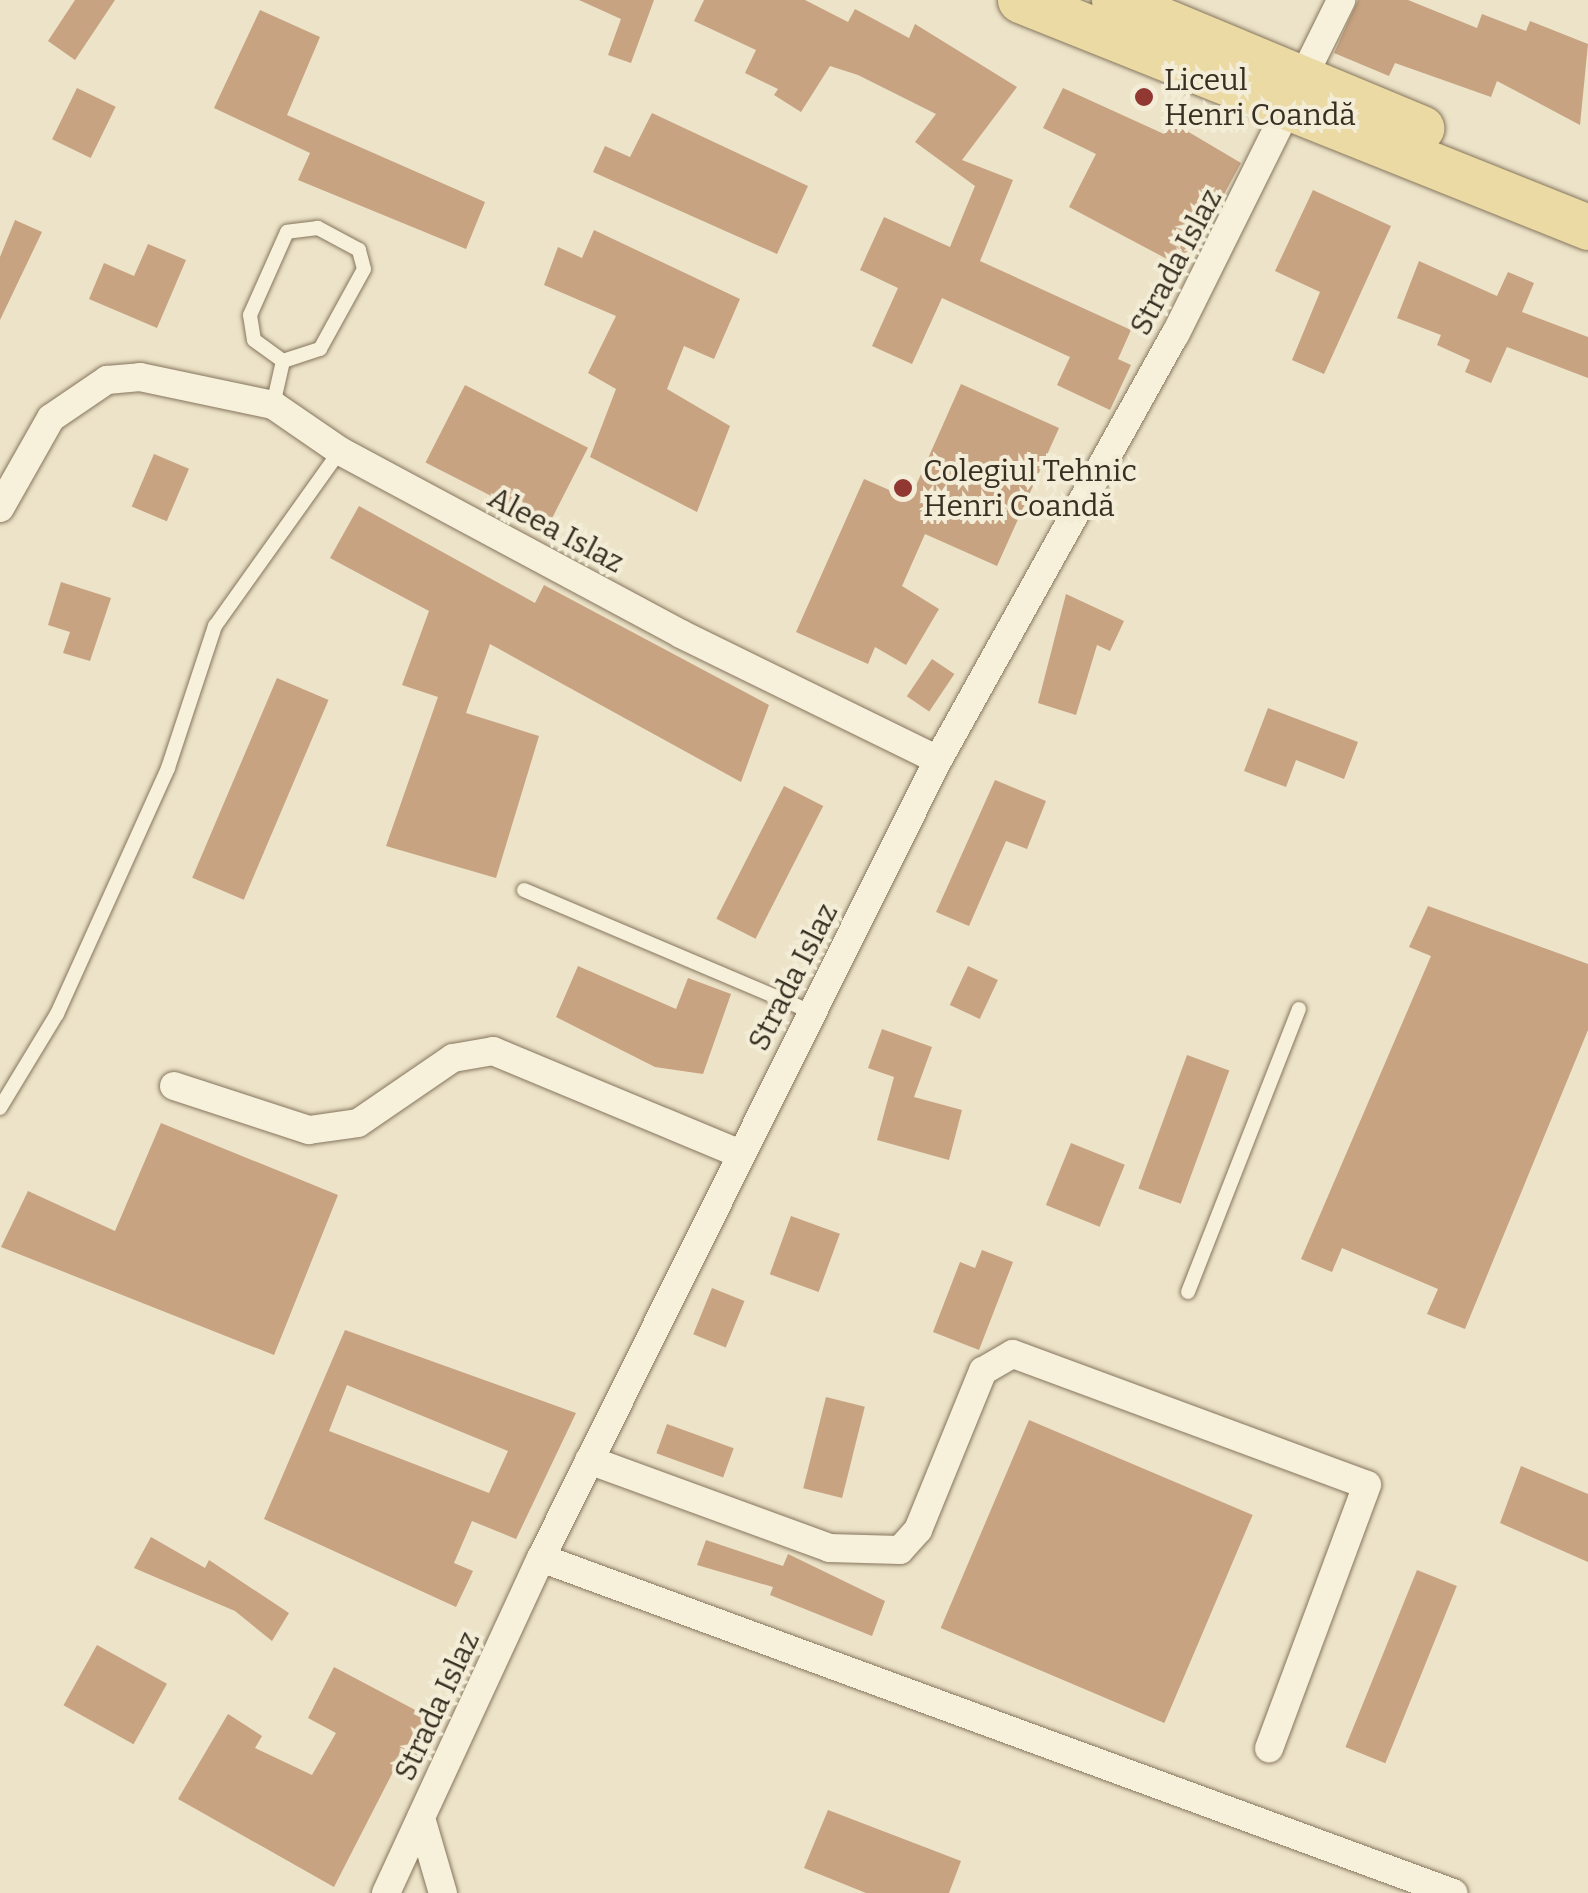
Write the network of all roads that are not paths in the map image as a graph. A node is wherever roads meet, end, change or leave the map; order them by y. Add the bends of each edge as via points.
1 (1020, 0) edge
2 (1114, 0) edge
3 (1341, 0) edge
4 (1300, 93) junction
5 (1588, 199) edge
6 (1588, 227) edge
7 (283, 361) junction
8 (273, 405) junction
9 (340, 452) junction
10 (0, 508) edge
11 (938, 760) junction
12 (524, 890) dead end
13 (1299, 1009) dead end
14 (812, 1012) junction
15 (174, 1086) dead end
16 (0, 1108) edge
17 (740, 1154) junction
18 (1188, 1292) dead end
19 (589, 1460) junction
20 (541, 1558) junction
21 (1269, 1748) dead end
22 (421, 1818) junction
23 (386, 1893) edge
24 (443, 1893) edge
25 (1453, 1893) edge

1 - 4 main road
2 - 4 main road
3 - 4 street, Strada Islaz
4 - 5 main road
4 - 6 main road
4 - 11 street, Strada Islaz
7 - 7 lane via 254,340 250,315 287,232 318,228 359,250 364,269 320,350
7 - 8 lane
8 - 9 street, Aleea Islaz
8 - 10 street, Aleea Islaz via 140,377 107,380 52,418
9 - 11 street, Aleea Islaz
9 - 16 lane via 215,626 168,768 57,1014
11 - 14 street, Strada Islaz
12 - 14 lane
13 - 18 lane
14 - 17 street, Strada Islaz
15 - 17 street via 309,1130 358,1122 454,1058 494,1052
17 - 19 street, Strada Islaz
19 - 20 street, Strada Islaz
19 - 21 street via 829,1548 900,1550 918,1530 983,1372 1013,1354 1367,1485
20 - 22 street, Strada Islaz
20 - 25 street
22 - 23 street, Strada Islaz
22 - 24 street

